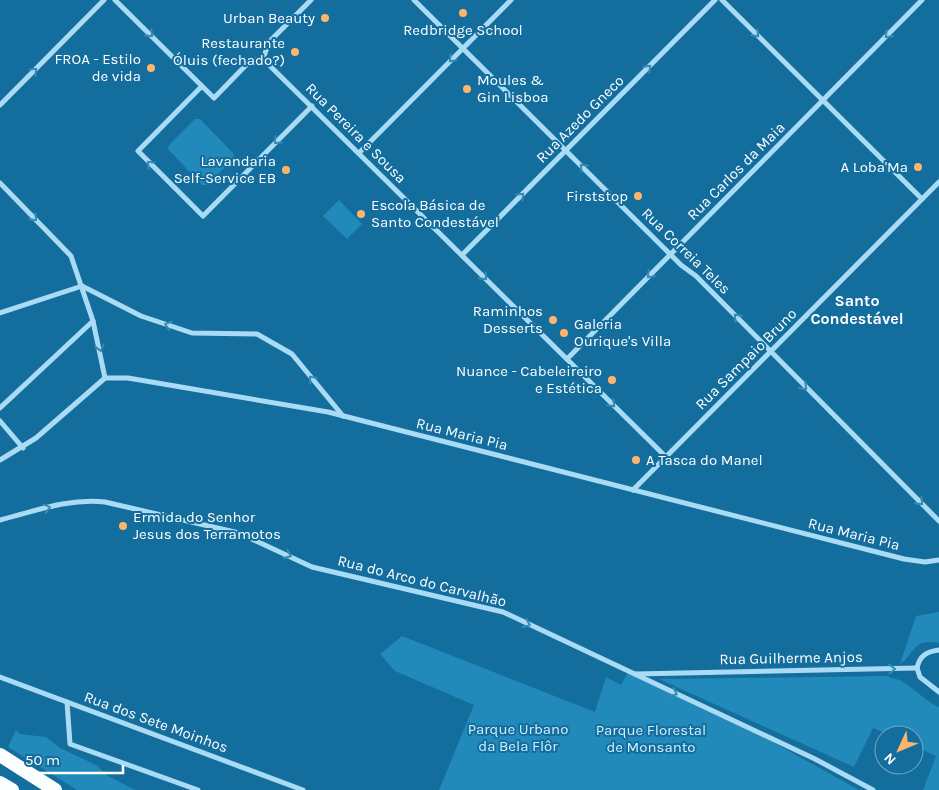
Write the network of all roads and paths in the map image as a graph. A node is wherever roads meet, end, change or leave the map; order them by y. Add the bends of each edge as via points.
1 (104, 0) edge
2 (115, 0) edge
3 (311, 0) edge
4 (414, 0) edge
5 (511, 0) edge
6 (715, 0) edge
7 (722, 0) edge
8 (922, 0) edge
9 (463, 49) junction
10 (263, 59) junction
11 (202, 86) junction
12 (823, 100) junction
13 (0, 105) edge
14 (312, 106) junction
15 (566, 151) junction
16 (359, 153) junction
17 (939, 182) edge
18 (0, 183) edge
19 (922, 199) junction
20 (670, 254) junction
21 (462, 255) junction
22 (82, 286) junction
23 (0, 313) edge
24 (94, 321) junction
25 (770, 353) junction
26 (567, 359) junction
27 (105, 378) junction
28 (0, 408) edge
29 (344, 416) junction
30 (0, 421) edge
31 (23, 448) junction
32 (666, 457) junction
33 (0, 460) edge
34 (633, 490) junction
35 (0, 520) edge
36 (939, 520) edge
37 (939, 560) edge
38 (939, 650) edge
39 (917, 668) junction
40 (633, 674) junction
41 (0, 677) edge
42 (939, 692) edge
43 (68, 702) junction
44 (0, 756) edge
45 (0, 783) edge
46 (12, 790) edge
47 (55, 790) edge
48 (198, 790) edge
49 (303, 790) edge
50 (873, 790) edge

13 -> 1 street
2 -> 11 street
3 - 10 street via 269,42
4 - 9 street, Rua Correia Teles
5 - 9 street
15 -> 6 street, Rua Azedo Gneco
7 -> 12 street
8 -> 12 street, Rua Carlos da Maia
9 - 15 street, Rua Correia Teles
9 -> 16 street
10 - 11 street via 250,61 214,98
10 - 14 street, Rua Pereira e Sousa
14 -> 11 street via 203,216 138,151
12 - 19 street
12 - 20 street, Rua Carlos da Maia
14 - 16 street, Rua Pereira e Sousa
20 -> 15 street, Rua Correia Teles
21 -> 15 street, Rua Azedo Gneco
16 - 21 street, Rua Pereira e Sousa
17 - 19 street, Rua Sampaio Bruno
18 -> 22 street via 71,256
19 - 25 street, Rua Sampaio Bruno
25 -> 20 street, Rua Correia Teles via 696,276
20 -> 26 street, Rua Carlos da Maia
21 -> 26 street, Rua Pereira e Sousa
22 - 23 street
22 - 24 street
29 -> 22 street via 292,354 257,334 192,333 141,316
24 -> 27 street
24 - 28 street
25 - 32 street, Rua Sampaio Bruno
25 -> 36 street, Rua Correia Teles
26 -> 32 street, Rua Pereira e Sousa
27 - 29 street, Rua Maria Pia via 166,384
27 - 31 street
29 - 34 street, Rua Maria Pia
30 - 31 street
31 - 33 street
32 - 34 street, Rua Sampaio Bruno
34 - 37 street, Rua Maria Pia via 904,559
35 -> 40 street, Rua do Arco do Carvalhão via 63,503 91,500 216,526 239,533 312,567 503,612
38 - 39 street via 927,652 920,658
40 -> 39 street, Rua Guilherme Anjos
39 - 42 street via 924,681
40 -> 50 street, Rua do Arco do Carvalhão via 815,759
41 - 43 street, Rua dos Sete Moinhos
43 - 48 street via 70,744
43 - 49 street, Rua dos Sete Moinhos
44 - 47 highway
45 - 46 highway

